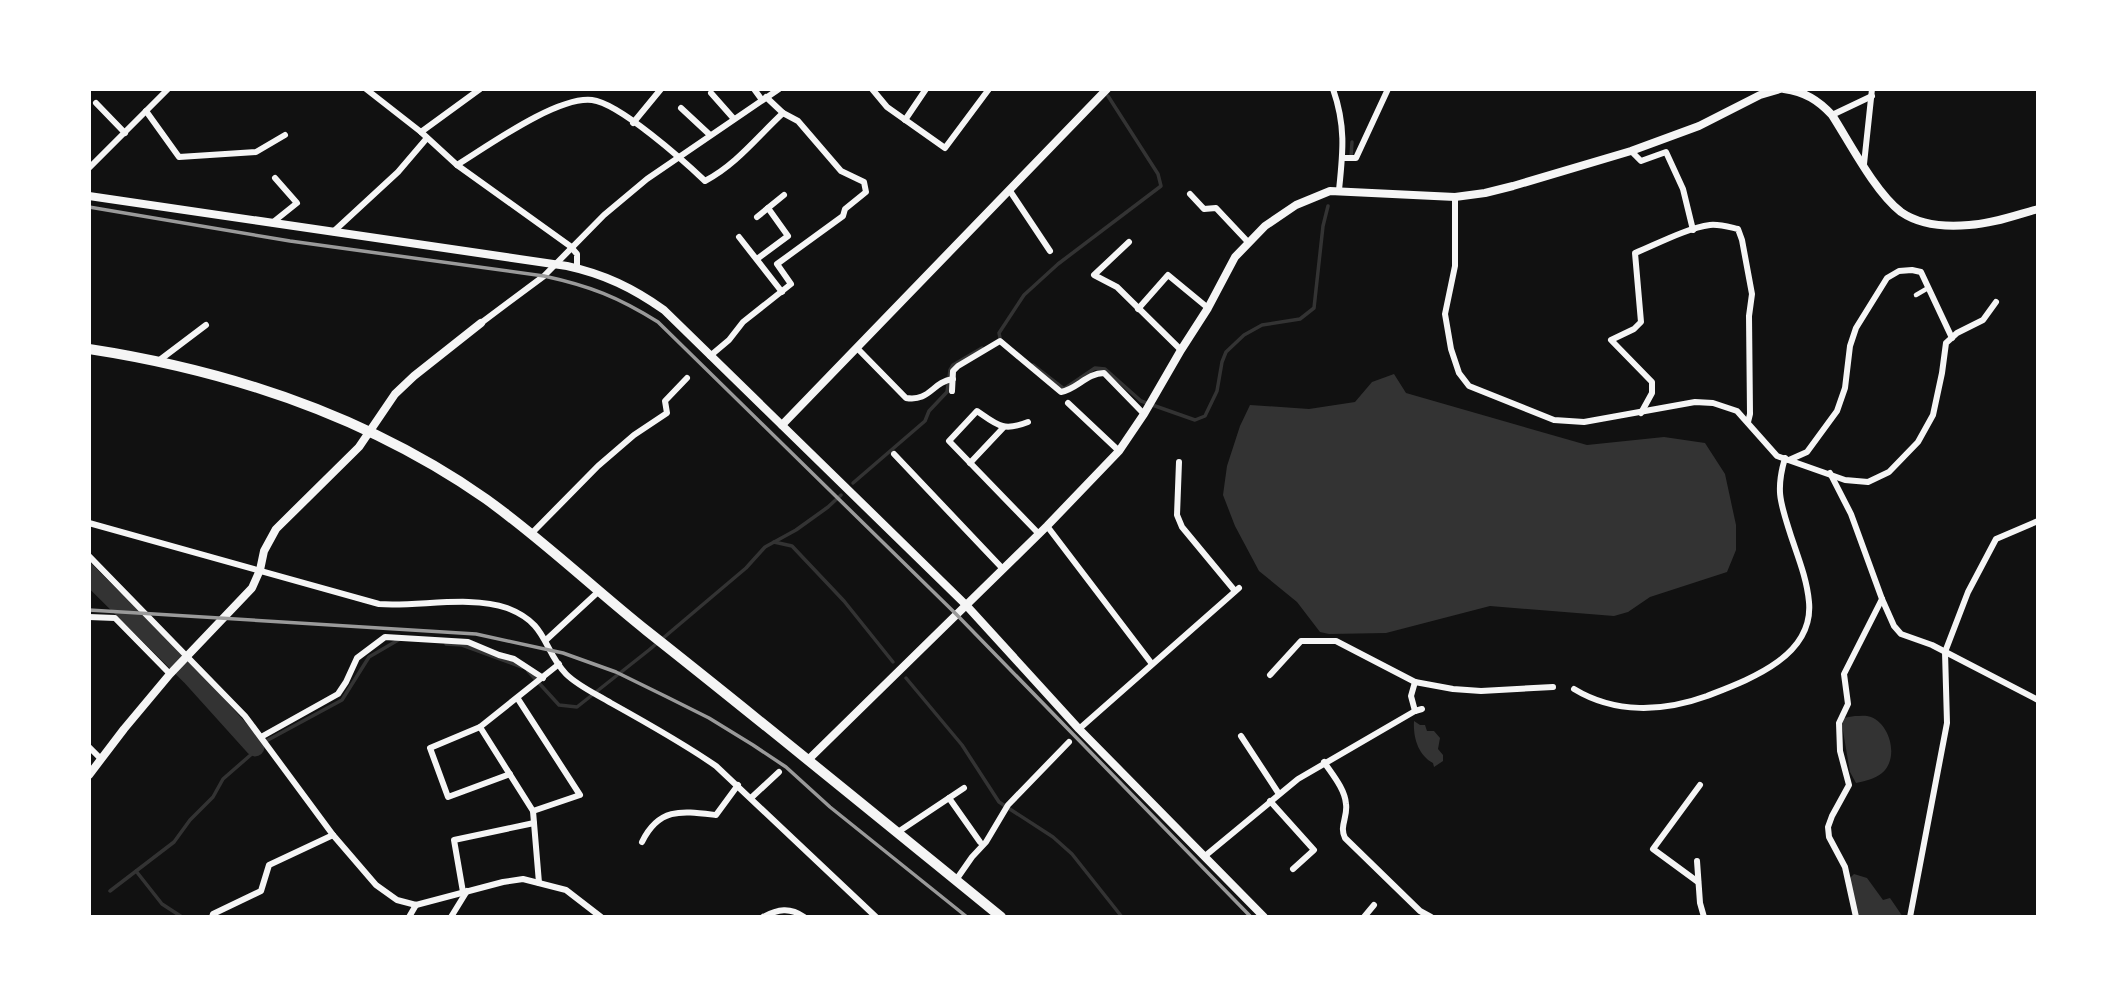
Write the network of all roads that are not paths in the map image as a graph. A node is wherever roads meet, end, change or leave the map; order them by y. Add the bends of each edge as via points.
1 (366, 89) edge
2 (480, 89) edge
3 (650, 89) edge
4 (754, 89) edge
5 (779, 89) edge
6 (872, 89) edge
7 (926, 89) edge
8 (989, 89) edge
9 (1107, 89) edge
10 (1334, 89) edge
11 (1388, 89) edge
12 (1782, 89) edge
13 (165, 90) edge
14 (1796, 90) edge
15 (659, 92) edge
16 (711, 93) dead end
17 (1872, 93) edge
18 (764, 99) junction
19 (96, 103) dead end
20 (681, 108) dead end
21 (146, 111) junction
22 (783, 113) junction
23 (1832, 115) junction
24 (734, 119) junction
25 (905, 120) junction
26 (633, 123) junction
27 (125, 133) junction
28 (285, 135) dead end
29 (424, 135) junction
30 (710, 135) junction
31 (1631, 151) junction
32 (679, 156) junction
33 (1342, 158) junction
34 (1864, 164) junction
35 (457, 165) junction
36 (89, 168) edge
37 (275, 178) dead end
38 (1339, 190) junction
39 (1010, 191) junction
40 (1190, 194) dead end
41 (784, 195) dead end
42 (89, 196) edge
43 (1455, 197) junction
44 (768, 208) junction
45 (2038, 209) edge
46 (757, 217) dead end
47 (272, 223) junction
48 (1693, 230) junction
49 (333, 232) junction
50 (739, 237) dead end
51 (1129, 242) dead end
52 (1248, 242) junction
53 (572, 248) junction
54 (1050, 251) dead end
55 (757, 259) junction
56 (555, 264) junction
57 (577, 268) junction
58 (1928, 288) junction
59 (782, 292) junction
60 (1916, 295) dead end
61 (1996, 302) dead end
62 (1208, 308) junction
63 (1138, 309) junction
64 (481, 324) joint
65 (206, 325) dead end
66 (1952, 338) junction
67 (856, 348) junction
68 (89, 349) edge
69 (1181, 350) junction
70 (710, 356) junction
71 (157, 362) junction
72 (687, 378) dead end
73 (953, 379) junction
74 (952, 391) dead end
75 (1068, 403) dead end
76 (1641, 413) junction
77 (1144, 414) junction
78 (1028, 422) dead end
79 (1748, 422) junction
80 (782, 425) junction
81 (1003, 428) junction
82 (370, 432) junction
83 (1119, 451) junction
84 (894, 454) dead end
85 (1787, 459) junction
86 (1179, 462) dead end
87 (970, 463) junction
88 (1829, 474) junction
89 (2038, 521) edge
90 (89, 523) edge
91 (1047, 526) junction
92 (531, 534) junction
93 (1039, 534) junction
94 (89, 556) edge
95 (1003, 569) junction
96 (260, 570) junction
97 (598, 592) junction
98 (1882, 599) junction
99 (965, 605) junction
100 (89, 617) edge
101 (546, 640) junction
102 (1945, 652) junction
103 (187, 656) junction
104 (559, 664) junction
105 (1152, 664) junction
106 (171, 673) junction
107 (1270, 675) dead end
108 (539, 681) junction
109 (1415, 681) junction
110 (1553, 687) dead end
111 (1574, 689) dead end
112 (518, 699) junction
113 (2038, 700) edge
114 (480, 727) junction
115 (1079, 729) junction
116 (1241, 736) dead end
117 (261, 737) junction
118 (1069, 742) dead end
119 (89, 747) edge
120 (101, 759) junction
121 (809, 759) junction
122 (1324, 762) junction
123 (779, 772) dead end
124 (510, 774) junction
125 (89, 775) edge
126 (738, 785) junction
127 (1700, 785) dead end
128 (964, 788) dead end
129 (1279, 794) junction
130 (751, 797) junction
131 (949, 798) junction
132 (1270, 801) junction
133 (533, 811) junction
134 (534, 822) junction
135 (898, 832) junction
136 (333, 835) junction
137 (642, 842) dead end
138 (980, 842) dead end
139 (1205, 856) junction
140 (1697, 861) dead end
141 (1293, 869) dead end
142 (956, 880) junction
143 (1698, 882) junction
144 (539, 883) junction
145 (465, 891) junction
146 (416, 905) junction
147 (1374, 905) dead end
148 (212, 917) edge
149 (409, 917) edge
150 (451, 917) edge
151 (601, 917) edge
152 (763, 917) edge
153 (804, 917) edge
154 (876, 917) edge
155 (1001, 917) edge
156 (1264, 917) edge
157 (1364, 917) edge
158 (1430, 917) edge
159 (1704, 917) edge
160 (1856, 917) edge
161 (1910, 917) edge

1 - 29 street
2 - 29 street
3 - 15 street
4 - 18 street
5 - 18 street
6 - 25 street
7 - 25 street
8 - 25 street via 945,148
9 - 39 street
10 - 33 street via 1342,115
11 - 33 street via 1356,158
12 - 14 street
12 - 31 street
13 - 21 street
14 - 23 street
15 - 26 street
16 - 24 street
17 - 23 street
17 - 34 street
18 - 22 street
18 - 24 street
19 - 27 street
20 - 30 street
21 - 27 street
21 - 28 street via 180,157 256,152
22 - 32 street via 748,149 705,181
22 - 59 street via 798,121 841,171 863,182 866,192 843,216 777,264 791,284
23 - 34 street
24 - 30 street
26 - 32 street
26 - 35 street via 591,100 563,103
27 - 36 street
29 - 35 street
29 - 49 street via 388,181
30 - 32 street
31 - 43 street via 1513,186
31 - 48 street via 1641,160 1666,152 1683,189
32 - 53 street via 613,207
33 - 38 street
34 - 45 street via 1883,193 1902,212 1919,220 1971,225
35 - 53 street
37 - 47 street via 297,204
38 - 43 street
38 - 52 street via 1296,205
39 - 54 street
39 - 67 street
40 - 52 street via 1204,209 1216,208
41 - 44 street
42 - 47 street
43 - 76 street via 1455,266 1445,314 1451,349 1469,386 1554,420 1584,422
44 - 46 street
44 - 55 street via 788,236
47 - 49 street
48 - 76 street via 1635,253 1642,322 1611,340 1652,382 1652,393
48 - 79 street via 1710,225 1738,229 1742,240 1752,294
49 - 56 street
50 - 55 street
51 - 63 street via 1094,275 1116,287
52 - 62 street
53 - 56 street
53 - 57 street
55 - 59 street
56 - 57 street
56 - 64 street
57 - 70 street via 635,290 664,310
58 - 60 street
58 - 66 street
58 - 85 street via 1921,272 1899,271 1887,278 1856,328 1837,411 1807,452
59 - 70 street
61 - 66 street via 1983,320
62 - 63 street via 1168,275
62 - 69 street
63 - 69 street
64 - 82 street via 395,394
65 - 71 street
66 - 88 street via 1946,343 1933,415 1919,442 1889,472 1868,482
67 - 73 street via 906,398 923,398
67 - 80 street
68 - 71 highway
69 - 77 street
70 - 80 street
71 - 82 highway via 261,388
72 - 92 street via 665,401 667,413 607,458
73 - 74 street
73 - 77 street via 958,366 1000,341 1061,392 1104,373
75 - 83 street
76 - 79 street via 1713,403 1737,411
77 - 83 street
78 - 81 street
79 - 85 street via 1777,456
80 - 99 street
81 - 87 street
81 - 87 street via 977,411 949,441
82 - 92 highway via 444,472
82 - 96 street via 276,529
83 - 91 street
84 - 95 street
85 - 88 street
85 - 111 street via 1779,496 1809,604 1809,618 1798,643 1770,666 1685,704 1611,706
86 - 105 street via 1177,515 1182,527 1237,590
87 - 93 street
88 - 98 street via 1851,514
89 - 102 street via 1996,539 1988,550
90 - 96 street
91 - 93 street
91 - 105 street
92 - 97 highway
93 - 95 street
94 - 103 street
95 - 99 street
96 - 101 street via 379,604 463,603 506,608 526,618
96 - 103 street via 252,589
97 - 101 street
97 - 121 highway
98 - 102 street via 1901,634
98 - 160 street via 1844,674 1848,704 1839,723 1840,751 1849,785 1828,827 1845,867
99 - 115 street
99 - 121 street
100 - 106 street via 115,618
101 - 104 street
102 - 113 street
102 - 161 street via 1947,723
103 - 106 street
103 - 117 street
104 - 108 street
104 - 126 street via 591,691 690,748
105 - 115 street
106 - 120 street
107 - 109 street via 1301,641 1336,641
108 - 112 street
108 - 117 street via 514,659 468,642 385,637 357,658 338,694
109 - 110 street via 1481,691
109 - 122 street via 1411,695 1419,710
112 - 114 street
112 - 133 street via 580,795
114 - 124 street
114 - 124 street via 430,748 447,797
115 - 139 street
116 - 129 street
117 - 136 street
118 - 142 street via 1008,805
119 - 120 street
120 - 125 street
121 - 135 highway
122 - 129 street
122 - 158 street via 1346,803 1341,830 1345,838
123 - 130 street
124 - 133 street
126 - 130 street
126 - 137 street via 716,815 685,811 659,818
127 - 143 street via 1653,849
128 - 131 street
129 - 132 street
130 - 154 street
131 - 135 street
131 - 138 street
132 - 139 street
132 - 141 street via 1314,850
133 - 134 street
134 - 144 street
134 - 145 street via 454,840
135 - 142 highway
136 - 146 street via 376,885 397,900
136 - 148 street via 269,866 261,891
139 - 156 street
140 - 143 street
142 - 155 highway
143 - 159 street
144 - 145 street via 523,879
144 - 151 street via 566,890
145 - 146 street
145 - 150 street
146 - 149 street
147 - 157 street
152 - 153 street via 787,909

